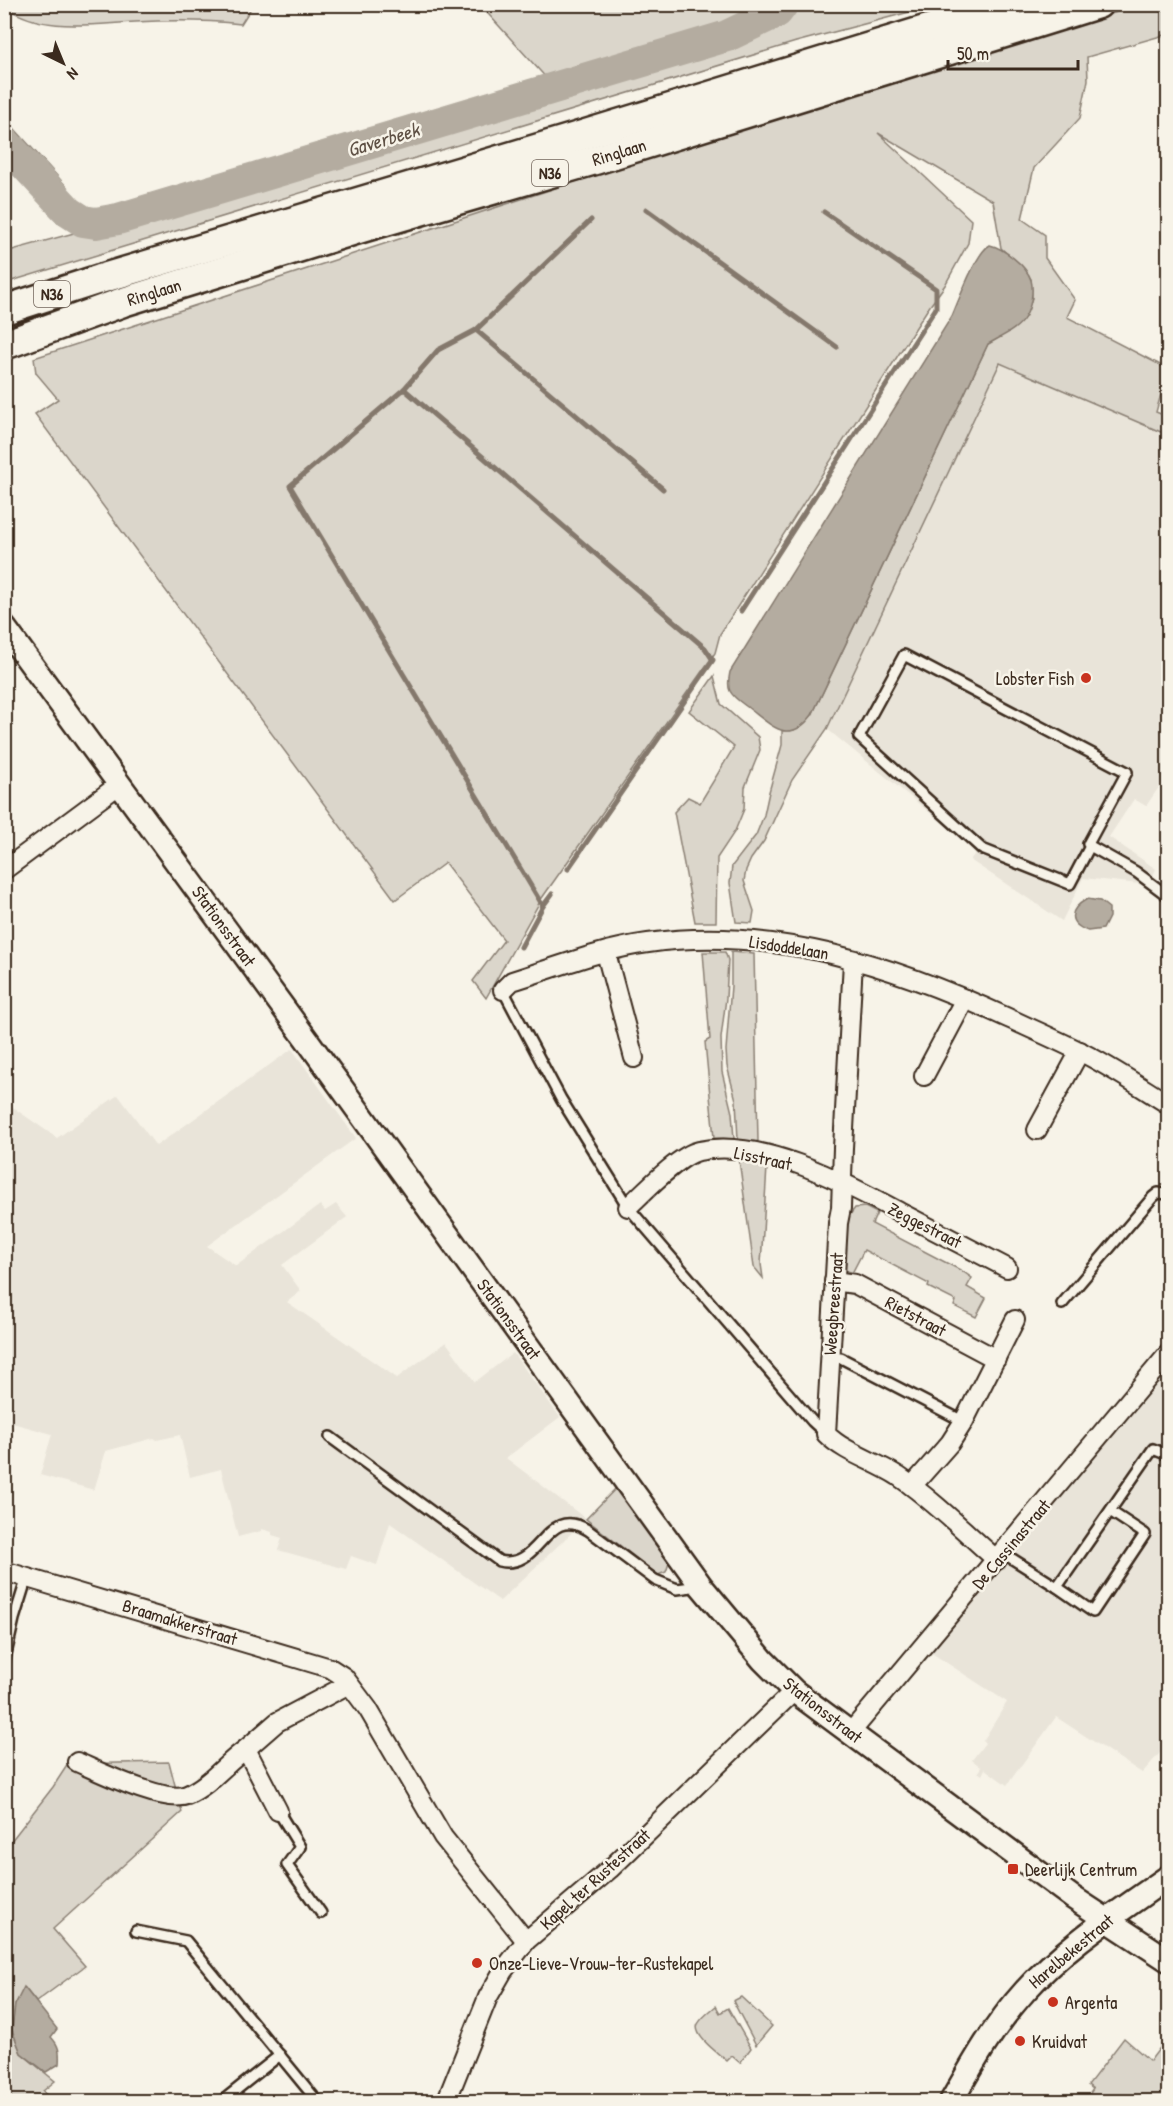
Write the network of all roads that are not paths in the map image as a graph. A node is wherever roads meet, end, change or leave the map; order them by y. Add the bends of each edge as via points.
1 (1010, 4) edge
2 (1098, 4) edge
3 (4, 310) edge
4 (4, 345) edge
5 (4, 627) edge
6 (120, 784) junction
7 (1090, 846) junction
8 (4, 870) edge
9 (1168, 896) edge
10 (606, 953) junction
11 (853, 961) junction
12 (503, 990) joint
13 (966, 999) junction
14 (1080, 1051) junction
15 (634, 1058) dead end
16 (924, 1076) dead end
17 (1168, 1104) edge
18 (1037, 1131) dead end
19 (842, 1183) junction
20 (1168, 1194) edge
21 (628, 1207) junction
22 (1007, 1268) dead end
23 (834, 1281) junction
24 (1062, 1304) dead end
25 (1015, 1320) dead end
26 (1168, 1354) edge
27 (829, 1358) junction
28 (996, 1359) junction
29 (957, 1418) dead end
30 (826, 1434) junction
31 (330, 1437) dead end
32 (1168, 1455) edge
33 (912, 1486) junction
34 (1110, 1511) junction
35 (1000, 1556) junction
36 (4, 1571) edge
37 (27, 1577) junction
38 (701, 1586) junction
39 (1057, 1587) junction
40 (4, 1663) edge
41 (350, 1684) junction
42 (794, 1691) junction
43 (851, 1732) junction
44 (246, 1749) junction
45 (77, 1762) dead end
46 (278, 1811) joint
47 (1168, 1877) edge
48 (321, 1913) dead end
49 (1107, 1920) junction
50 (136, 1931) dead end
51 (526, 1941) junction
52 (1168, 1959) edge
53 (280, 2055) junction
54 (221, 2102) edge
55 (318, 2102) edge
56 (446, 2102) edge
57 (951, 2102) edge

1 - 3 main road, Ringlaan / N36
2 - 4 main road, Ringlaan / N36 via 134,298
5 - 6 street, Stationsstraat
6 - 8 street
6 - 38 street, Stationsstraat
7 - 7 lane via 1127,772 904,655 859,737 982,849 1070,884
7 - 9 lane
10 - 11 street, Lisdoddelaan via 647,943 726,938 807,948
10 - 12 street, Lisdoddelaan via 512,981
10 - 15 street
11 - 13 street, Lisdoddelaan via 872,964
11 - 19 street, Weegbreestraat
12 - 21 lane via 561,1099
13 - 14 street, Lisdoddelaan
13 - 16 street
14 - 17 street, Lisdoddelaan
14 - 18 street
19 - 21 street, Lisstraat via 764,1154 736,1149 698,1151 676,1163
19 - 22 street, Zeggestraat
19 - 23 street, Weegbreestraat
20 - 24 lane via 1153,1197
21 - 30 lane
23 - 27 street, Weegbreestraat
23 - 28 street, Rietstraat via 855,1284
25 - 28 street
26 - 35 street, De Cassinastraat
27 - 29 lane via 841,1358
27 - 30 street, Weegbreestraat
28 - 33 street via 950,1443
30 - 33 street via 835,1443
31 - 38 lane via 499,1561 510,1564 518,1560 559,1525 569,1522 588,1530 655,1580 677,1589
32 - 34 lane via 1153,1449
33 - 35 street
34 - 39 lane
34 - 39 lane via 1145,1534 1093,1612
35 - 39 lane
35 - 43 street, De Cassinastraat
36 - 37 street, Braamakkerstraat
37 - 40 lane
37 - 41 street, Braamakkerstraat via 330,1668
38 - 42 street, Stationsstraat
41 - 44 street via 277,1722
41 - 51 street, Braamakkerstraat via 443,1837
42 - 43 street, Stationsstraat
42 - 51 street, Kapel ter Rustestraat via 610,1869
43 - 49 street, Stationsstraat
44 - 45 street via 185,1796 166,1796 139,1788
44 - 46 street
46 - 48 lane via 300,1847 287,1865
47 - 49 street, Harelbekestraat
49 - 52 street, Stationsstraat
49 - 57 street, Harelbekestraat via 1025,1990 985,2044
50 - 53 lane via 186,1941
51 - 56 street, Kapel ter Rustestraat via 488,1997
53 - 54 lane
53 - 55 lane

